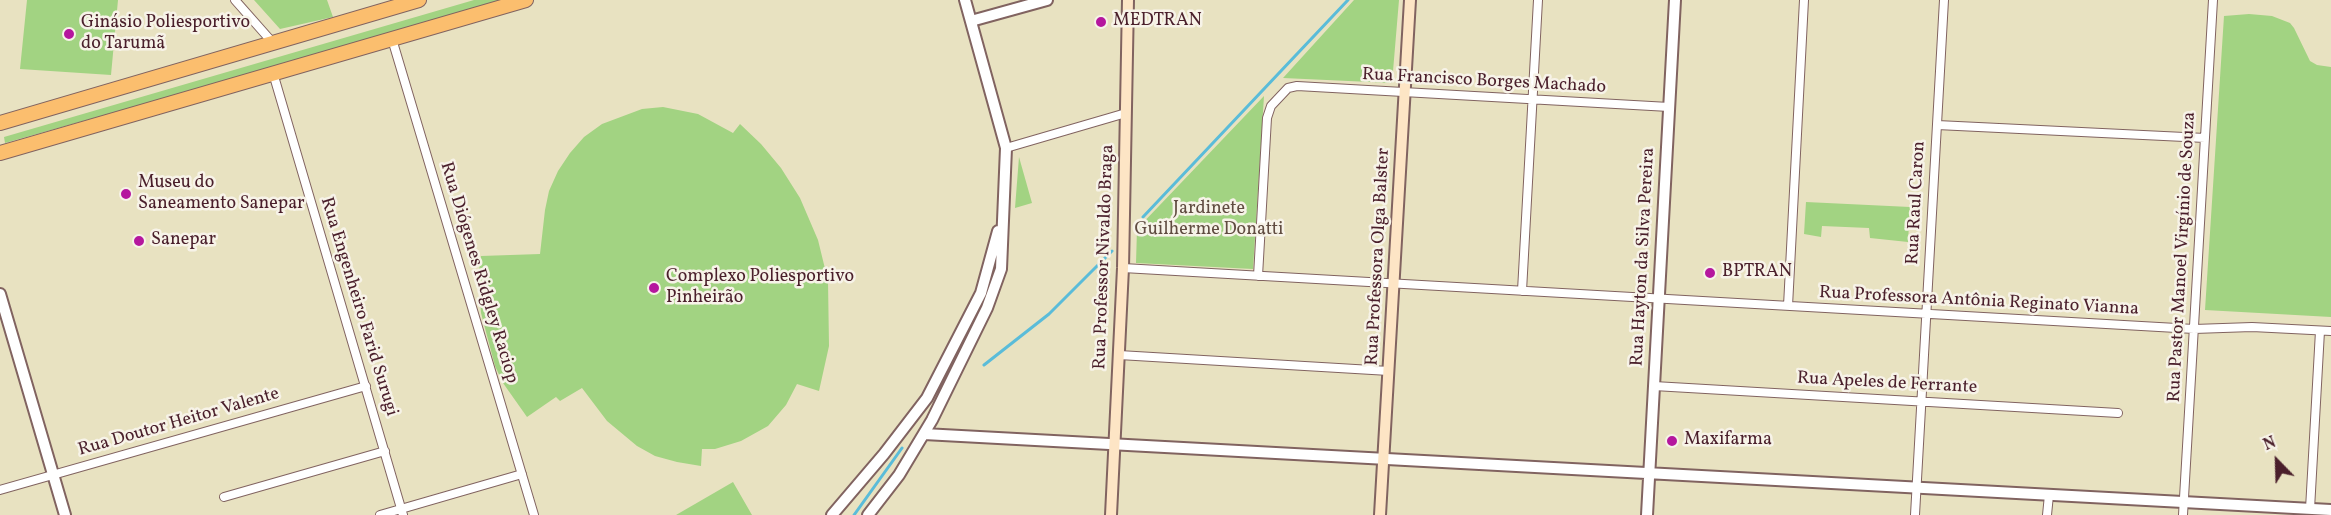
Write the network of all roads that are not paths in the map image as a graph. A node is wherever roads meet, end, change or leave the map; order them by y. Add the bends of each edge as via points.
1 (235, 0) edge
2 (419, 0) edge
3 (526, 0) edge
4 (964, 0) edge
5 (1047, 0) edge
6 (1128, 0) edge
7 (1410, 0) edge
8 (1538, 0) edge
9 (1675, 0) edge
10 (1804, 0) edge
11 (1944, 0) edge
12 (2213, 0) edge
13 (971, 21) junction
14 (392, 39) junction
15 (273, 43) junction
16 (273, 74) junction
17 (1404, 92) junction
18 (1533, 99) junction
19 (1669, 107) junction
20 (1126, 113) junction
21 (0, 123) edge
22 (1937, 125) junction
23 (2205, 138) junction
24 (1006, 148) junction
25 (0, 153) edge
26 (1004, 207) junction
27 (1123, 268) junction
28 (1258, 276) junction
29 (1394, 283) junction
30 (1522, 291) junction
31 (0, 294) edge
32 (1659, 298) junction
33 (1788, 306) junction
34 (1926, 314) junction
35 (2194, 329) junction
36 (2320, 331) junction
37 (2331, 331) edge
38 (1119, 355) junction
39 (1389, 371) junction
40 (366, 386) junction
41 (1654, 386) junction
42 (1921, 401) junction
43 (2118, 413) dead end
44 (924, 434) junction
45 (1114, 445) junction
46 (385, 451) junction
47 (1384, 459) junction
48 (1649, 473) junction
49 (53, 474) junction
50 (522, 474) junction
51 (1916, 488) junction
52 (0, 490) edge
53 (2049, 495) junction
54 (224, 497) dead end
55 (2184, 502) junction
56 (2310, 509) junction
57 (2331, 510) edge
58 (402, 512) edge
59 (65, 515) edge
60 (380, 515) edge
61 (534, 515) edge
62 (832, 515) edge
63 (868, 515) edge
64 (1111, 515) edge
65 (1380, 515) edge
66 (1647, 515) edge
67 (1915, 515) edge
68 (2047, 515) edge
69 (2183, 515) edge

1 - 15 street
2 - 15 highway
3 - 14 highway
4 - 13 street
5 - 13 street
6 - 20 main road, Rua Professor Nivaldo Braga
7 - 17 main road, Rua Professora Olga Balster
8 - 18 street
9 - 19 street, Rua Hayton da Silva Pereira
10 - 33 street
11 - 22 street, Rua Raul Caron
12 - 23 street, Rua Pastor Manoel Virgínio de Souza
13 - 24 street
14 - 16 highway
14 - 50 street, Rua Diógenes Ridgley Raciop
15 - 21 highway
16 - 25 highway
16 - 40 street, Rua Engenheiro Farid Surugi
17 - 18 street, Rua Francisco Borges Machado
17 - 28 street, Rua Francisco Borges Machado via 1297,86 1288,88 1277,99 1267,118
17 - 29 main road, Rua Professora Olga Balster
18 - 19 street, Rua Francisco Borges Machado
18 - 30 street
19 - 32 street, Rua Hayton da Silva Pereira
20 - 24 street
20 - 27 main road, Rua Professor Nivaldo Braga
22 - 23 street
22 - 34 street, Rua Raul Caron
23 - 35 street, Rua Pastor Manoel Virgínio de Souza
24 - 26 street
26 - 44 street via 1003,254 995,289
26 - 62 street via 981,293 927,398
27 - 28 street, Rua Professora Antônia Reginato Vianna
27 - 38 main road, Rua Professor Nivaldo Braga
28 - 29 street, Rua Professora Antônia Reginato Vianna
29 - 30 street, Rua Professora Antônia Reginato Vianna
29 - 39 main road, Rua Professora Olga Balster
30 - 32 street, Rua Professora Antônia Reginato Vianna
31 - 49 street
32 - 33 street, Rua Professora Antônia Reginato Vianna
32 - 41 street, Rua Hayton da Silva Pereira
33 - 34 street, Rua Professora Antônia Reginato Vianna
34 - 35 street, Rua Professora Antônia Reginato Vianna
34 - 42 street, Rua Raul Caron
35 - 36 street, Rua Professora Antônia Reginato Vianna
35 - 55 street, Rua Pastor Manoel Virgínio de Souza
36 - 37 street, Rua Professora Antônia Reginato Vianna
36 - 56 street
38 - 39 street
38 - 45 main road, Rua Professor Nivaldo Braga
39 - 47 main road, Rua Professora Olga Balster
40 - 46 street, Rua Engenheiro Farid Surugi
40 - 49 street, Rua Doutor Heitor Valente
41 - 42 street, Rua Apeles de Ferrante
41 - 48 street, Rua Hayton da Silva Pereira
42 - 43 street, Rua Apeles de Ferrante
42 - 51 street, Rua Raul Caron
44 - 45 street
44 - 63 street
45 - 47 street
45 - 64 main road, Rua Professor Nivaldo Braga
46 - 54 street
46 - 58 street, Rua Engenheiro Farid Surugi
47 - 48 street
47 - 65 main road, Rua Professora Olga Balster
48 - 51 street
48 - 66 street, Rua Hayton da Silva Pereira
49 - 52 street, Rua Doutor Heitor Valente
49 - 59 street
50 - 58 street
50 - 61 street, Rua Diógenes Ridgley Raciop
51 - 53 street
51 - 67 street, Rua Raul Caron
53 - 55 street
53 - 68 street
55 - 56 street
55 - 69 street, Rua Pastor Manoel Virgínio de Souza
56 - 57 street
58 - 60 street

